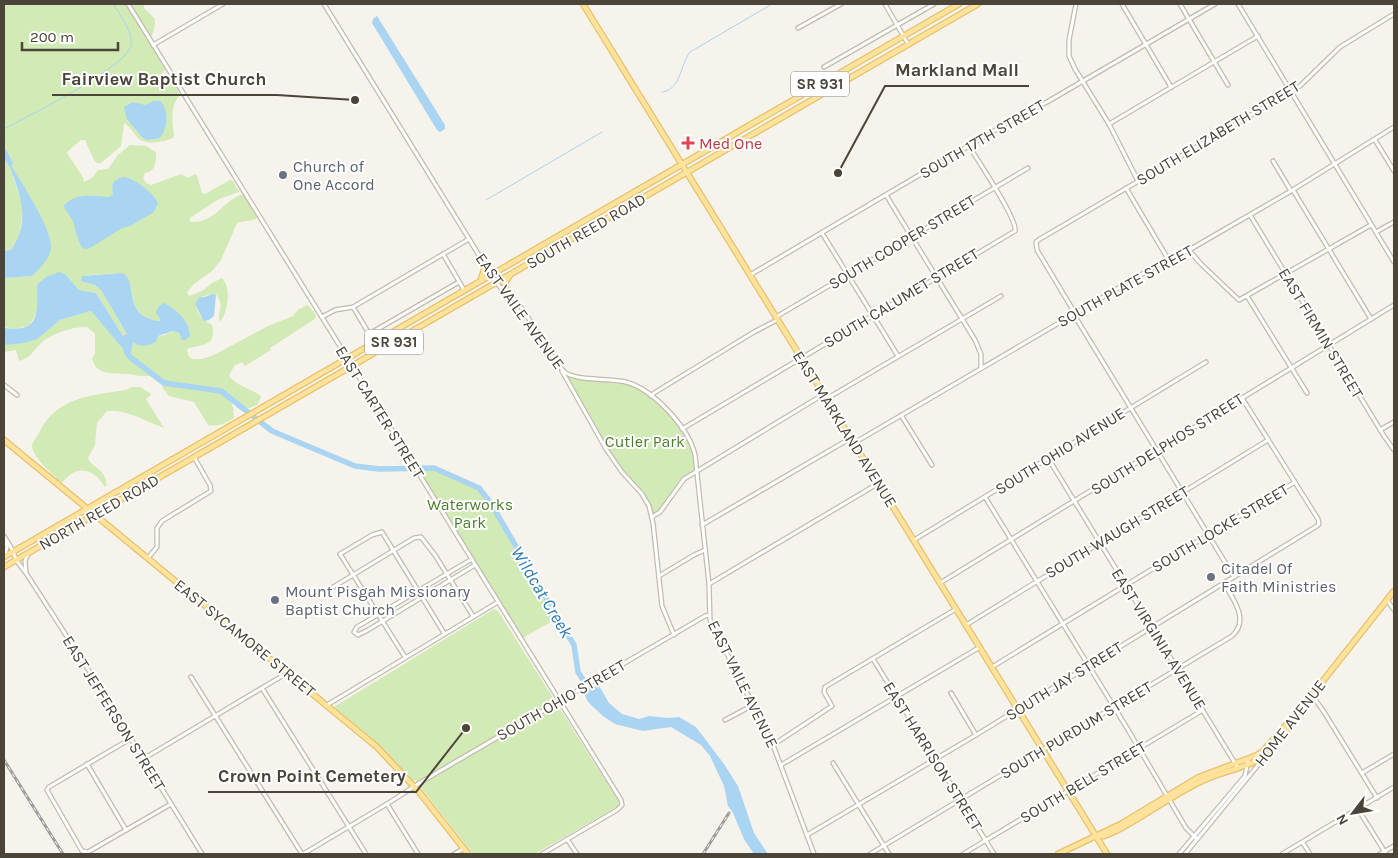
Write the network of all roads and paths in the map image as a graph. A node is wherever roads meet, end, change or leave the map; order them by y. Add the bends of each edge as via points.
1 (128, 4) edge
2 (224, 4) edge
3 (324, 4) edge
4 (583, 4) edge
5 (841, 4) edge
6 (885, 4) edge
7 (934, 4) edge
8 (959, 4) edge
9 (978, 4) edge
10 (1076, 4) edge
11 (1122, 4) edge
12 (1180, 4) edge
13 (1215, 4) edge
14 (1238, 4) edge
15 (834, 6) edge
16 (1394, 14) edge
17 (1189, 19) junction
18 (897, 25) junction
19 (798, 28) dead end
20 (904, 36) junction
21 (1258, 36) junction
22 (908, 44) junction
23 (1146, 44) junction
24 (153, 45) junction
25 (1215, 62) junction
26 (824, 67) dead end
27 (1083, 81) junction
28 (1228, 85) dead end
29 (1171, 87) junction
30 (1291, 91) junction
31 (1109, 124) junction
32 (1394, 127) edge
33 (1375, 140) junction
34 (969, 146) junction
35 (1273, 161) dead end
36 (681, 165) junction
37 (1336, 165) junction
38 (1028, 168) dead end
39 (1394, 171) edge
40 (686, 172) junction
41 (1138, 181) junction
42 (994, 188) junction
43 (1126, 188) junction
44 (1292, 191) junction
45 (886, 195) junction
46 (1250, 215) junction
47 (1394, 222) edge
48 (1371, 224) junction
49 (1376, 232) junction
50 (822, 233) junction
51 (911, 237) junction
52 (469, 239) junction
53 (1328, 248) junction
54 (1189, 250) junction
55 (442, 254) junction
56 (1168, 259) junction
57 (482, 260) junction
58 (1394, 262) edge
59 (513, 272) junction
60 (1285, 273) junction
61 (492, 274) junction
62 (847, 274) junction
63 (750, 276) junction
64 (937, 278) junction
65 (480, 281) junction
66 (459, 282) junction
67 (496, 282) junction
68 (464, 290) junction
69 (509, 294) junction
70 (1001, 296) dead end
71 (1247, 296) junction
72 (1394, 305) edge
73 (353, 307) junction
74 (1074, 314) junction
75 (873, 315) junction
76 (322, 317) junction
77 (776, 318) junction
78 (962, 319) junction
79 (1371, 319) junction
80 (369, 334) junction
81 (374, 342) junction
82 (1328, 344) junction
83 (898, 356) junction
84 (801, 357) junction
85 (348, 358) junction
86 (1206, 362) dead end
87 (353, 366) junction
88 (1290, 367) junction
89 (982, 368) junction
90 (560, 369) junction
91 (4, 385) edge
92 (1306, 393) dead end
93 (17, 396) dead end
94 (651, 396) junction
95 (825, 396) junction
96 (1242, 398) junction
97 (1130, 408) junction
98 (901, 416) junction
99 (1394, 422) edge
100 (682, 429) junction
101 (1380, 430) junction
102 (851, 438) junction
103 (4, 440) edge
104 (1268, 440) junction
105 (854, 443) junction
106 (190, 449) joint
107 (1156, 450) junction
108 (1394, 450) edge
109 (194, 457) junction
110 (1048, 458) junction
111 (932, 465) dead end
112 (696, 471) junction
113 (1295, 482) junction
114 (879, 483) junction
115 (1183, 493) junction
116 (985, 497) junction
117 (1074, 501) junction
118 (87, 509) junction
119 (94, 514) junction
120 (652, 517) junction
121 (702, 525) junction
122 (1209, 535) junction
123 (4, 537) edge
124 (1011, 539) junction
125 (914, 540) junction
126 (1100, 543) junction
127 (393, 550) junction
128 (705, 550) junction
129 (13, 551) junction
130 (29, 553) junction
131 (4, 556) edge
132 (148, 558) junction
133 (472, 559) junction
134 (16, 560) junction
135 (475, 565) junction
136 (4, 567) edge
137 (26, 573) junction
138 (353, 574) junction
139 (447, 574) junction
140 (659, 576) junction
141 (1234, 577) junction
142 (451, 580) junction
143 (1037, 582) junction
144 (940, 583) junction
145 (1224, 583) junction
146 (709, 584) junction
147 (1126, 585) junction
148 (418, 591) junction
149 (1394, 591) edge
150 (325, 592) dead end
151 (422, 597) junction
152 (1387, 600) junction
153 (498, 602) junction
154 (956, 609) junction
155 (1394, 610) edge
156 (378, 615) junction
157 (709, 615) junction
158 (473, 616) junction
159 (382, 621) junction
160 (1063, 624) junction
161 (966, 625) junction
162 (1152, 627) junction
163 (444, 633) junction
164 (674, 635) junction
165 (980, 647) junction
166 (404, 657) junction
167 (872, 659) junction
168 (1089, 666) junction
169 (992, 667) junction
170 (1178, 668) junction
171 (288, 672) junction
172 (191, 677) dead end
173 (262, 688) junction
174 (950, 693) dead end
175 (1312, 695) junction
176 (896, 697) junction
177 (559, 701) junction
178 (327, 705) junction
179 (753, 705) junction
180 (1114, 707) junction
181 (1018, 710) junction
182 (1203, 710) junction
183 (1296, 715) junction
184 (215, 716) junction
185 (725, 720) dead end
186 (976, 735) junction
187 (130, 739) junction
188 (773, 745) junction
189 (1272, 747) junction
190 (1139, 748) junction
191 (1043, 750) junction
192 (1394, 754) edge
193 (143, 759) junction
194 (935, 759) junction
195 (1247, 762) junction
196 (833, 763) dead end
197 (87, 764) junction
198 (781, 765) junction
199 (1237, 766) junction
200 (1362, 773) junction
201 (414, 786) junction
202 (1394, 787) edge
203 (1069, 791) junction
204 (1169, 797) junction
205 (1377, 798) junction
206 (960, 800) junction
207 (171, 804) junction
208 (388, 804) junction
209 (858, 805) junction
210 (1358, 809) junction
211 (348, 827) junction
212 (126, 830) junction
213 (807, 835) junction
214 (1096, 836) junction
215 (1195, 838) junction
216 (567, 839) junction
217 (986, 841) junction
218 (1303, 843) junction
219 (884, 846) junction
220 (1394, 846) edge
221 (463, 849) junction
222 (1386, 853) edge
223 (202, 854) edge
224 (302, 854) edge
225 (366, 854) edge
226 (418, 854) edge
227 (454, 854) edge
228 (468, 854) edge
229 (542, 854) edge
230 (577, 854) edge
231 (814, 854) edge
232 (870, 854) edge
233 (889, 854) edge
234 (963, 854) edge
235 (994, 854) edge
236 (1058, 854) edge
237 (1107, 854) edge
238 (1179, 854) edge
239 (1184, 854) edge
240 (1282, 854) edge
241 (1310, 854) edge
242 (1380, 854) edge

1 - 24 street, EAST CARTER STREET
2 - 24 street
3 - 52 street, EAST VAILE AVENUE
4 - 36 main road, EAST MARKLAND AVENUE
5 - 15 street
6 - 18 street
7 - 18 street
8 - 20 main road, SOUTH REED ROAD / SR 931
9 - 22 main road, SOUTH REED ROAD / SR 931
10 - 27 street via 1069,40 1070,58
11 - 23 street
12 - 17 street
13 - 17 street, SOUTH 17TH STREET
14 - 21 street
15 - 19 street
16 - 30 street, SOUTH ELIZABETH STREET via 1340,47 1308,80
17 - 23 street, SOUTH 17TH STREET
17 - 25 street
18 - 20 street
18 - 26 street
20 - 22 street
20 - 36 main road, SOUTH REED ROAD / SR 931
21 - 25 street
21 - 30 street
22 - 40 main road, SOUTH REED ROAD / SR 931
23 - 27 street, SOUTH 17TH STREET
23 - 29 street
24 - 76 street, EAST CARTER STREET
25 - 28 street
25 - 29 street
27 - 31 street
27 - 34 street, SOUTH 17TH STREET
29 - 31 street
30 - 37 street
30 - 41 street, SOUTH ELIZABETH STREET
31 - 41 street
32 - 33 street, SOUTH PLATE STREET
33 - 37 street, SOUTH PLATE STREET
33 - 39 street
34 - 42 street
34 - 45 street, SOUTH 17TH STREET
35 - 44 street
36 - 40 main road, EAST MARKLAND AVENUE
36 - 61 main road, SOUTH REED ROAD / SR 931
37 - 44 street, SOUTH PLATE STREET
37 - 48 street
38 - 42 street, SOUTH COOPER STREET
40 - 59 main road, SOUTH REED ROAD / SR 931
40 - 63 main road, EAST MARKLAND AVENUE
41 - 43 street, SOUTH ELIZABETH STREET
42 - 51 street, SOUTH COOPER STREET
42 - 64 street, SOUTH CALUMET STREET via 1016,225 1013,233
43 - 56 street
43 - 74 street, SOUTH ELIZABETH STREET via 1036,244
44 - 46 street, SOUTH PLATE STREET
44 - 53 street
45 - 50 street, SOUTH 17TH STREET
45 - 51 street
46 - 54 street, SOUTH PLATE STREET
46 - 60 street, EAST FIRMIN STREET
47 - 49 street
48 - 49 street
48 - 53 street
49 - 58 street
50 - 62 street
50 - 63 street, SOUTH 17TH STREET
51 - 62 street, SOUTH COOPER STREET
51 - 64 street
52 - 55 street
52 - 57 street, EAST VAILE AVENUE
53 - 60 street
53 - 79 street
54 - 56 street, SOUTH PLATE STREET
54 - 71 street via 1239,300
55 - 66 street
55 - 73 street
56 - 74 street, SOUTH PLATE STREET
57 - 61 street, EAST VAILE AVENUE
57 - 65 main road via 484,270
59 - 67 main road, SOUTH REED ROAD / SR 931
59 - 69 main road via 504,286
60 - 71 street
60 - 82 street, EAST FIRMIN STREET
61 - 65 main road, SOUTH REED ROAD / SR 931
61 - 67 street, EAST VAILE AVENUE
62 - 75 street
62 - 77 street, SOUTH COOPER STREET
63 - 77 main road, EAST MARKLAND AVENUE
64 - 75 street, SOUTH CALUMET STREET
64 - 78 street
65 - 68 main road, SOUTH REED ROAD / SR 931
66 - 68 street
66 - 80 street
67 - 69 street, EAST VAILE AVENUE
67 - 87 main road, SOUTH REED ROAD / SR 931
68 - 81 main road, SOUTH REED ROAD / SR 931
69 - 90 street, EAST VAILE AVENUE
70 - 78 street
71 - 88 street
72 - 79 street, SOUTH DELPHOS STREET
73 - 76 street via 335,310
73 - 80 street
74 - 89 street, SOUTH PLATE STREET
74 - 97 street
75 - 83 street
75 - 84 street, SOUTH CALUMET STREET
76 - 85 street, EAST CARTER STREET
77 - 84 main road, EAST MARKLAND AVENUE
77 - 94 street, SOUTH COOPER STREET
78 - 83 street
78 - 89 street via 979,348
79 - 82 street, SOUTH DELPHOS STREET
80 - 81 street
81 - 85 main road, SOUTH REED ROAD / SR 931
82 - 88 street, SOUTH DELPHOS STREET
82 - 101 street, EAST FIRMIN STREET
83 - 95 street
84 - 95 main road, EAST MARKLAND AVENUE
84 - 100 street, SOUTH CALUMET STREET
85 - 87 street, EAST CARTER STREET
85 - 106 main road, SOUTH REED ROAD / SR 931
86 - 97 street, SOUTH OHIO AVENUE
87 - 109 main road, SOUTH REED ROAD / SR 931
87 - 133 street, EAST CARTER STREET
88 - 92 street
88 - 96 street, SOUTH DELPHOS STREET
89 - 98 street, SOUTH PLATE STREET
90 - 94 street, EAST VAILE AVENUE via 572,376 628,383
90 - 120 street via 609,454 645,499
91 - 93 street
94 - 100 street, EAST VAILE AVENUE
95 - 102 main road, EAST MARKLAND AVENUE
95 - 112 street
96 - 104 street
96 - 107 street, SOUTH DELPHOS STREET
97 - 107 street
97 - 110 street, SOUTH OHIO AVENUE
98 - 105 street, SOUTH PLATE STREET
98 - 111 street
99 - 101 street
100 - 112 street, EAST VAILE AVENUE via 693,448
101 - 108 street, EAST FIRMIN STREET
102 - 105 main road, EAST MARKLAND AVENUE
102 - 121 street
103 - 118 main road, EAST SYCAMORE STREET
104 - 113 street
104 - 115 street, SOUTH WAUGH STREET
105 - 114 main road, EAST MARKLAND AVENUE
106 - 118 main road, NORTH REED ROAD / SR 931
107 - 115 street
107 - 117 street, SOUTH DELPHOS STREET
109 - 119 main road, NORTH REED ROAD / SR 931
109 - 132 street via 211,491 162,521 157,528 157,547
110 - 116 street, SOUTH OHIO AVENUE
110 - 117 street, EAST VIRGINIA AVENUE
112 - 120 street via 684,479 660,512
112 - 121 street, EAST VAILE AVENUE
113 - 122 street, SOUTH LOCKE STREET
113 - 141 street, SOUTH JAY STREET via 1319,524
114 - 125 main road, EAST MARKLAND AVENUE
114 - 146 street
115 - 122 street
115 - 126 street, SOUTH WAUGH STREET
116 - 124 street
116 - 125 street, SOUTH OHIO AVENUE
117 - 124 street, SOUTH DELPHOS STREET
117 - 126 street, EAST VIRGINIA AVENUE
118 - 119 main road, EAST SYCAMORE STREET
118 - 129 main road, NORTH REED ROAD / SR 931
119 - 130 main road, NORTH REED ROAD / SR 931
119 - 132 main road, EAST SYCAMORE STREET
120 - 140 street
121 - 128 street, EAST VAILE AVENUE
122 - 141 street
122 - 147 street, SOUTH LOCKE STREET
123 - 129 street, EAST JEFFERSON STREET
123 - 131 street, EAST JEFFERSON STREET via 7,548
124 - 143 street
124 - 144 street, SOUTH DELPHOS STREET
125 - 144 main road, EAST MARKLAND AVENUE
126 - 143 street, SOUTH WAUGH STREET
126 - 147 street, EAST VIRGINIA AVENUE
127 - 138 street
127 - 138 street via 382,532 340,554
127 - 139 street via 418,536 424,538
127 - 148 street
128 - 140 street
128 - 146 street, EAST VAILE AVENUE
129 - 131 main road, NORTH REED ROAD / SR 931
129 - 134 street, EAST JEFFERSON STREET
130 - 134 main road, NORTH REED ROAD / SR 931
130 - 137 street via 25,561
132 - 171 main road, EAST SYCAMORE STREET
133 - 135 street, EAST CARTER STREET
133 - 139 street
134 - 136 main road, NORTH REED ROAD / SR 931
134 - 137 street, EAST JEFFERSON STREET
135 - 142 street
135 - 153 street, EAST CARTER STREET
137 - 187 street, EAST JEFFERSON STREET
138 - 150 street
138 - 156 street
139 - 142 street
139 - 148 street
140 - 164 street via 663,611
141 - 145 street, SOUTH JAY STREET
142 - 151 street
142 - 158 street
143 - 160 street
143 - 161 street, SOUTH WAUGH STREET
144 - 154 main road, EAST MARKLAND AVENUE
145 - 162 street, SOUTH JAY STREET
145 - 170 street, SOUTH PURDUM STREET via 1239,611 1238,630
146 - 157 street, EAST VAILE AVENUE
147 - 160 street, SOUTH LOCKE STREET
147 - 162 street, EAST VIRGINIA AVENUE
148 - 151 street
148 - 156 street
149 - 152 main road, HOME AVENUE
151 - 159 street
151 - 163 street
152 - 155 street
152 - 175 main road, HOME AVENUE
153 - 158 street
153 - 177 street, EAST CARTER STREET
154 - 161 main road, EAST MARKLAND AVENUE
154 - 167 street
156 - 159 street
156 - 159 street via 354,632 358,635
157 - 164 street, SOUTH OHIO STREET
157 - 179 street, EAST VAILE AVENUE
158 - 163 street
159 - 166 street
160 - 168 street
160 - 169 street, SOUTH LOCKE STREET
161 - 165 main road, EAST MARKLAND AVENUE
162 - 168 street, SOUTH JAY STREET
162 - 170 street, EAST VIRGINIA AVENUE
163 - 166 street
164 - 177 street, SOUTH OHIO STREET
165 - 169 main road, EAST MARKLAND AVENUE
165 - 176 street
166 - 178 street
167 - 176 street, EAST HARRISON STREET
167 - 188 street via 824,689 832,706
168 - 180 street
168 - 181 street, SOUTH JAY STREET
169 - 181 main road, EAST MARKLAND AVENUE
170 - 180 street, SOUTH PURDUM STREET
170 - 182 street, EAST VIRGINIA AVENUE
171 - 173 street
171 - 178 main road, EAST SYCAMORE STREET
172 - 184 street
173 - 184 street
173 - 211 street
174 - 186 street
175 - 183 main road, HOME AVENUE
175 - 200 street
176 - 194 street, EAST HARRISON STREET
176 - 198 street
177 - 201 street, SOUTH OHIO STREET
177 - 216 street, EAST CARTER STREET via 622,805
178 - 201 main road, EAST SYCAMORE STREET via 377,747
179 - 185 street
179 - 188 street, EAST VAILE AVENUE
180 - 190 street
180 - 191 street, SOUTH PURDUM STREET
181 - 186 street, SOUTH JAY STREET
181 - 191 main road, EAST MARKLAND AVENUE
182 - 190 street, SOUTH BELL STREET
182 - 199 street, EAST VIRGINIA AVENUE
183 - 189 main road, HOME AVENUE
183 - 195 main road via 1262,752
184 - 193 street
184 - 224 street
186 - 194 street, SOUTH JAY STREET
187 - 193 street, EAST JEFFERSON STREET
187 - 197 street
188 - 198 street, EAST VAILE AVENUE
189 - 195 main road via 1258,759
189 - 215 street, HOME AVENUE
190 - 203 street, SOUTH BELL STREET
190 - 204 street
191 - 203 main road, EAST MARKLAND AVENUE
191 - 206 street, SOUTH PURDUM STREET
192 - 200 street
193 - 207 street, EAST JEFFERSON STREET
194 - 206 street, EAST HARRISON STREET
194 - 209 street, SOUTH JAY STREET
195 - 199 main road
195 - 215 street, HOME AVENUE via 1245,776
196 - 209 street
197 - 212 street
197 - 212 street via 49,787 47,792 82,851 88,852
198 - 213 street, EAST VAILE AVENUE
199 - 204 main road
200 - 205 street
201 - 208 street, SOUTH OHIO STREET
201 - 221 main road, EAST SYCAMORE STREET
202 - 205 street
203 - 214 main road, EAST MARKLAND AVENUE
203 - 217 street, SOUTH BELL STREET
204 - 214 main road via 1116,831
204 - 215 street
205 - 210 street
206 - 217 street, EAST HARRISON STREET
206 - 219 street, SOUTH PURDUM STREET
207 - 212 street
207 - 223 street, EAST JEFFERSON STREET
208 - 211 street, SOUTH OHIO STREET
208 - 226 street
209 - 213 street, SOUTH JAY STREET
209 - 219 street
210 - 218 street
210 - 222 street
211 - 224 street, SOUTH OHIO STREET
211 - 225 street
213 - 231 street, EAST VAILE AVENUE
214 - 236 main road
214 - 237 main road, EAST MARKLAND AVENUE
215 - 238 street, HOME AVENUE
215 - 239 street, HOME AVENUE
216 - 229 street
216 - 230 street
217 - 234 street, SOUTH BELL STREET
217 - 235 street, EAST HARRISON STREET
218 - 240 street
218 - 241 street
219 - 232 street, SOUTH PURDUM STREET
219 - 233 street
220 - 222 street
221 - 227 street
221 - 228 main road, EAST SYCAMORE STREET
222 - 242 street

